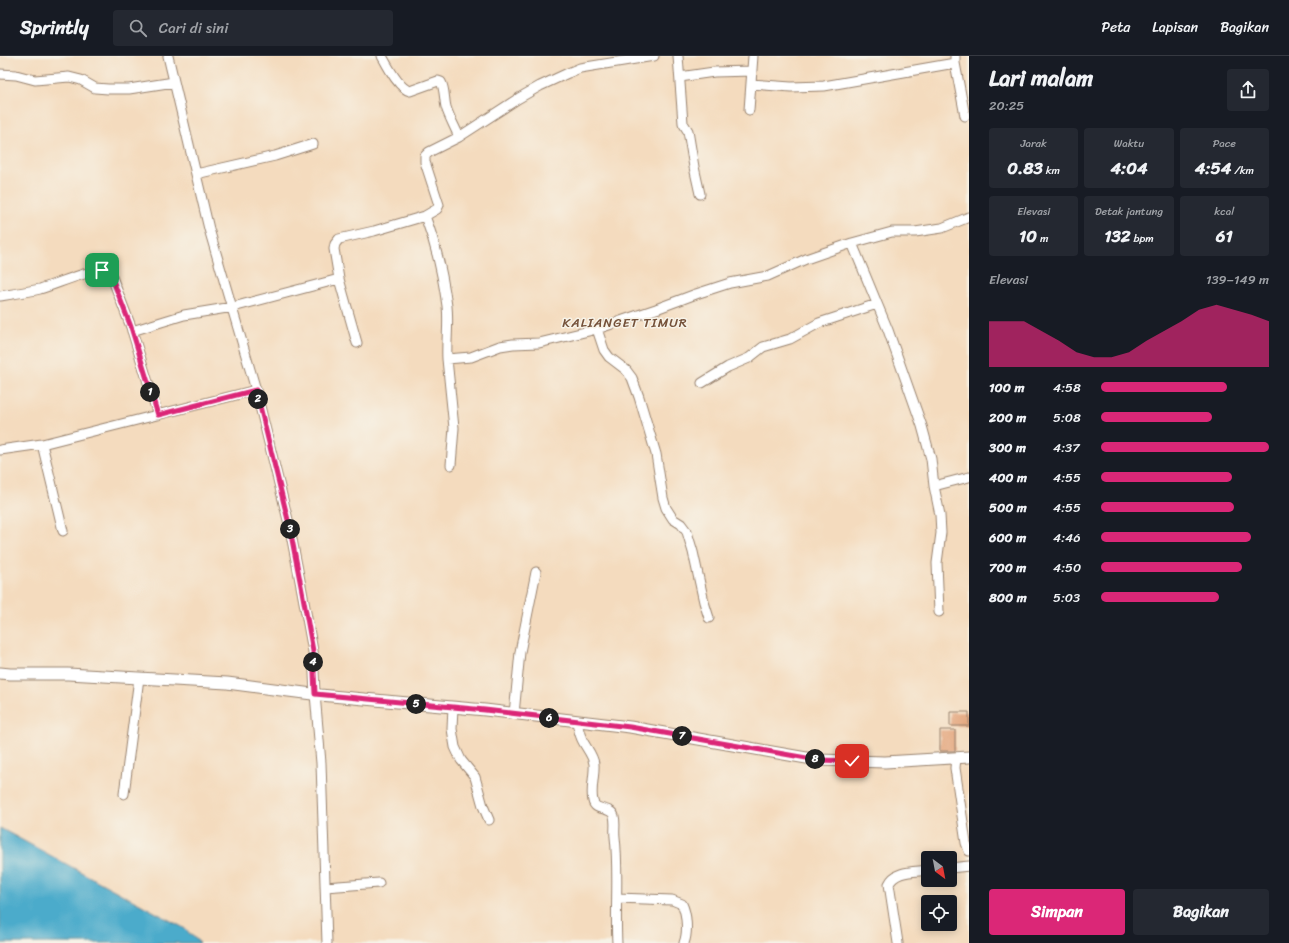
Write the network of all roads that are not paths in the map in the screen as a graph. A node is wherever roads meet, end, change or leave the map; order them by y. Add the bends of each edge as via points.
1 (168, 56) edge
2 (382, 56) edge
3 (654, 56) edge
4 (678, 56) edge
5 (753, 56) edge
6 (956, 58) edge
7 (752, 71) junction
8 (0, 74) edge
9 (680, 77) junction
10 (174, 82) junction
11 (751, 84) junction
12 (749, 110) dead end
13 (965, 116) dead end
14 (459, 137) junction
15 (313, 144) dead end
16 (196, 174) junction
17 (700, 194) dead end
18 (425, 216) junction
19 (969, 217) edge
20 (852, 243) junction
21 (339, 279) junction
22 (0, 296) edge
23 (877, 304) junction
24 (233, 307) junction
25 (597, 329) junction
26 (132, 331) junction
27 (357, 343) dead end
28 (447, 359) junction
29 (702, 383) dead end
30 (256, 390) junction
31 (158, 415) junction
32 (42, 444) junction
33 (0, 450) edge
34 (451, 465) dead end
35 (969, 476) edge
36 (934, 486) junction
37 (63, 531) dead end
38 (536, 572) dead end
39 (939, 612) dead end
40 (709, 618) dead end
41 (0, 673) edge
42 (139, 678) junction
43 (315, 694) junction
44 (453, 707) junction
45 (514, 714) junction
46 (577, 722) junction
47 (969, 757) edge
48 (956, 758) junction
49 (124, 794) dead end
50 (489, 820) dead end
51 (969, 851) edge
52 (969, 866) edge
53 (957, 867) edge
54 (921, 871) edge
55 (379, 883) dead end
56 (325, 887) junction
57 (617, 898) junction
58 (327, 943) edge
59 (617, 943) edge
60 (684, 943) edge
61 (898, 943) edge

1 - 10 street
2 - 14 street via 400,85 407,90 441,82 447,112
3 - 14 street via 580,68 540,86
4 - 9 street
5 - 7 street
6 - 11 street via 824,86
6 - 13 street
7 - 9 street via 714,72
7 - 11 street
8 - 10 street via 35,80 69,77 95,88 108,89 129,89
9 - 17 street via 684,123 688,131
10 - 16 street
11 - 12 street
14 - 18 street via 425,156 439,205
15 - 16 street via 275,156
16 - 24 street
18 - 21 street via 339,239 334,249
18 - 28 street via 434,240 447,307
19 - 20 street via 942,228 892,232
20 - 23 street
20 - 25 street via 768,276 723,285
21 - 24 street
21 - 27 street
22 - 26 street via 40,289 96,271 107,271
23 - 29 street via 819,323 790,339 763,347
23 - 36 street via 922,426 931,460
24 - 26 street via 184,315
24 - 30 street
25 - 28 street via 539,343 500,346 471,357
25 - 40 street via 604,350 632,378 656,454 666,508 687,532
26 - 31 street
28 - 34 street via 454,428
30 - 31 street
30 - 43 street via 301,583 313,651
31 - 32 street
32 - 33 street
32 - 37 street
35 - 36 street
36 - 39 street via 941,527 937,563
38 - 45 street via 520,652
41 - 42 main road
42 - 43 main road via 227,683
42 - 49 street
43 - 44 main road
43 - 56 street via 321,762
44 - 45 main road
44 - 50 street via 452,729 455,747 461,760 475,777
45 - 46 main road
46 - 48 main road via 630,727 818,760 885,762
46 - 57 street via 581,738 594,764 593,801 596,807 610,811 616,828
47 - 48 main road
48 - 51 street via 955,768
52 - 53 street
54 - 61 street via 892,878 890,884
55 - 56 street
56 - 58 street
57 - 59 street
57 - 60 street via 672,900 682,904 685,910 687,935

